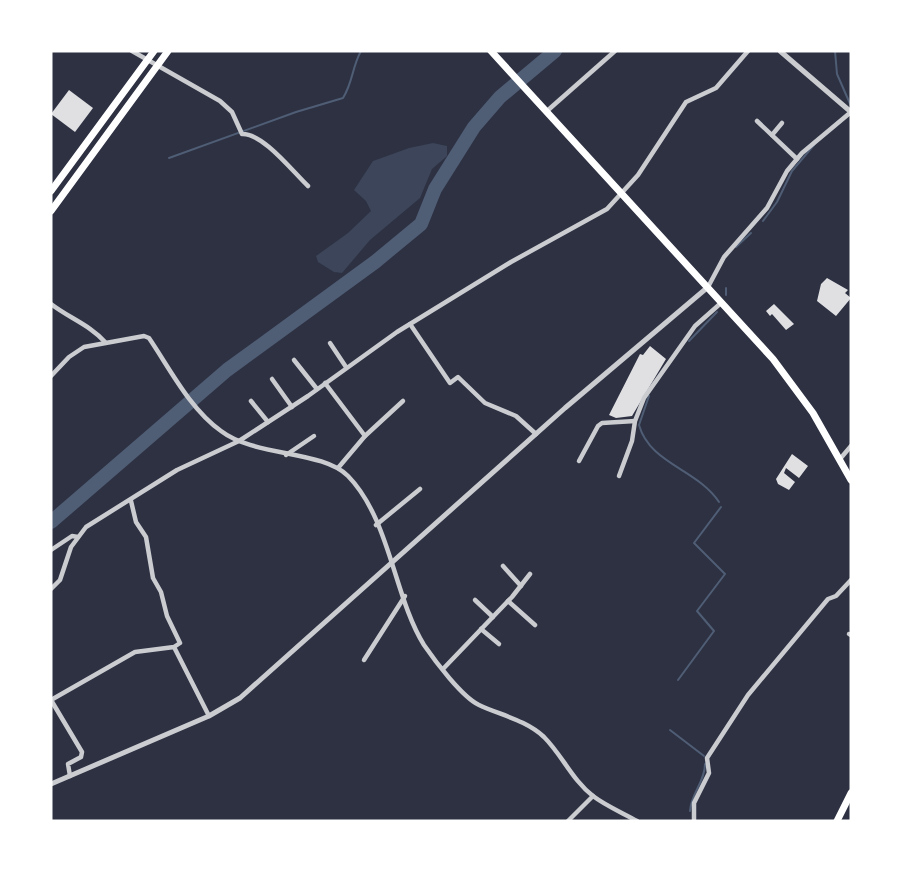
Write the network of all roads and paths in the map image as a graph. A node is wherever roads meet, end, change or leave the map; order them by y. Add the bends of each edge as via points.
1 (132, 51) edge
2 (154, 51) edge
3 (168, 51) edge
4 (491, 51) edge
5 (615, 51) edge
6 (748, 51) edge
7 (780, 51) edge
8 (147, 60) junction
9 (157, 66) junction
10 (546, 110) junction
11 (851, 112) edge
12 (758, 121) dead end
13 (782, 123) dead end
14 (772, 135) junction
15 (797, 159) junction
16 (308, 186) dead end
17 (51, 191) edge
18 (622, 194) junction
19 (51, 211) edge
20 (708, 287) junction
21 (721, 303) junction
22 (51, 304) edge
23 (410, 324) junction
24 (105, 342) junction
25 (330, 343) dead end
26 (294, 360) dead end
27 (346, 367) junction
28 (51, 376) edge
29 (272, 379) dead end
30 (325, 383) junction
31 (317, 389) junction
32 (251, 400) dead end
33 (403, 401) dead end
34 (292, 406) junction
35 (634, 421) junction
36 (268, 422) junction
37 (536, 434) junction
38 (314, 436) dead end
39 (365, 436) junction
40 (239, 441) junction
41 (851, 446) edge
42 (286, 455) junction
43 (840, 459) junction
44 (579, 461) dead end
45 (338, 468) junction
46 (619, 476) dead end
47 (851, 480) edge
48 (420, 489) dead end
49 (131, 501) junction
50 (376, 525) junction
51 (78, 537) junction
52 (51, 550) edge
53 (393, 563) junction
54 (503, 566) dead end
55 (530, 574) dead end
56 (851, 580) edge
57 (521, 586) junction
58 (51, 589) edge
59 (405, 596) junction
60 (475, 600) dead end
61 (508, 601) junction
62 (493, 617) junction
63 (535, 626) dead end
64 (481, 629) junction
65 (500, 644) dead end
66 (174, 647) junction
67 (364, 660) dead end
68 (443, 669) junction
69 (209, 716) junction
70 (70, 776) junction
71 (51, 784) edge
72 (851, 794) edge
73 (593, 796) junction
74 (568, 821) edge
75 (637, 821) edge
76 (694, 821) edge
77 (837, 821) edge

1 - 8 street
2 - 8 main road
3 - 9 main road
4 - 10 main road
5 - 10 street
6 - 18 street via 716,88 686,102
7 - 11 street
8 - 9 street
8 - 17 main road
9 - 16 street via 220,101 232,112 241,132 253,135 271,149
9 - 19 main road
10 - 18 main road
11 - 15 street
12 - 14 street
13 - 14 street
14 - 15 street
15 - 20 street via 767,208 724,257
18 - 20 main road
18 - 23 street via 607,209
20 - 21 main road
20 - 37 street
21 - 35 street via 694,326 651,387
21 - 43 main road via 791,382
22 - 24 street via 94,330
23 - 27 street
23 - 37 street via 450,383 458,377 485,403 516,416
24 - 28 street via 76,351
24 - 40 street via 149,338 204,416 221,432
25 - 27 street
26 - 31 street
27 - 30 street
29 - 34 street
30 - 31 street
30 - 39 street
31 - 34 street
32 - 36 street
33 - 39 street
34 - 36 street
35 - 44 street via 597,426
35 - 46 street via 632,441
36 - 40 street
37 - 53 street
38 - 42 street
39 - 45 street
40 - 42 street
40 - 49 street via 177,470
41 - 43 street
42 - 45 street
43 - 47 main road
45 - 50 street via 358,489
48 - 50 street
49 - 51 street via 86,527
49 - 66 street via 136,522 146,537 153,578 180,643
50 - 53 street
51 - 52 street via 72,536
51 - 58 street via 60,580
53 - 59 street
53 - 69 street via 240,698
54 - 57 street
55 - 57 street
56 - 76 street via 836,596 828,598 748,695 707,758 709,773 694,803
57 - 61 street
59 - 67 street
59 - 68 street via 420,638
60 - 62 street
61 - 62 street
61 - 63 street
62 - 64 street
64 - 65 street
64 - 68 street
66 - 69 street
66 - 70 street via 135,652 51,700 82,752 81,757 68,764
68 - 73 street via 476,704 544,737
69 - 70 street
70 - 71 street
72 - 77 main road
73 - 74 street
73 - 75 street

